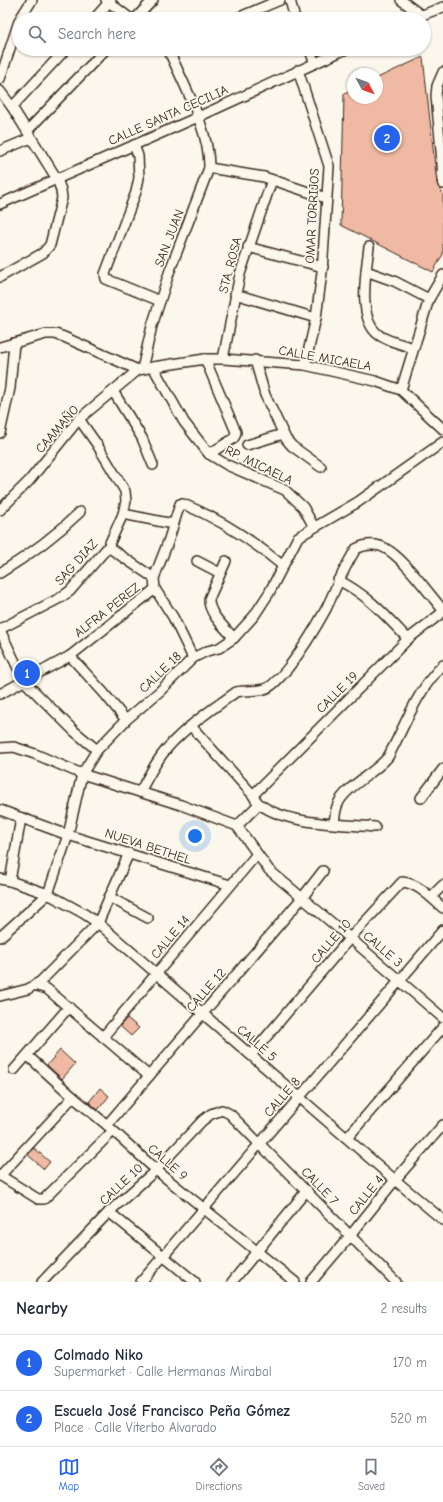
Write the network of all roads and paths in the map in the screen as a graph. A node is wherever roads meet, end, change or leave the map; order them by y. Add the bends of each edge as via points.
1 (32, 0) edge
2 (153, 0) edge
3 (280, 0) edge
4 (290, 0) edge
5 (401, 0) edge
6 (109, 1) edge
7 (443, 7) edge
8 (25, 12) edge
9 (100, 12) edge
10 (122, 12) edge
11 (142, 12) edge
12 (252, 12) edge
13 (293, 12) edge
14 (417, 12) edge
15 (429, 12) edge
16 (12, 44) edge
17 (59, 56) edge
18 (100, 56) edge
19 (171, 56) edge
20 (312, 56) edge
21 (330, 56) edge
22 (315, 63) junction
23 (298, 70) junction
24 (443, 72) edge
25 (0, 79) edge
26 (0, 91) edge
27 (12, 107) junction
28 (198, 117) junction
29 (29, 135) junction
30 (134, 145) junction
31 (0, 151) edge
32 (442, 159) edge
33 (209, 168) junction
34 (57, 179) junction
35 (272, 180) junction
36 (443, 184) edge
37 (326, 198) junction
38 (0, 204) edge
39 (248, 247) junction
40 (369, 247) dead end
41 (323, 267) junction
42 (366, 271) junction
43 (443, 275) edge
44 (0, 277) edge
45 (235, 294) junction
46 (429, 299) junction
47 (160, 301) junction
48 (316, 318) junction
49 (14, 343) junction
50 (0, 347) edge
51 (414, 348) junction
52 (223, 359) junction
53 (205, 360) junction
54 (255, 360) junction
55 (305, 365) junction
56 (153, 367) junction
57 (140, 370) junction
58 (402, 390) junction
59 (113, 391) junction
60 (79, 419) junction
61 (443, 429) edge
62 (0, 433) edge
63 (283, 434) junction
64 (443, 442) edge
65 (247, 445) dead end
66 (209, 454) junction
67 (153, 465) dead end
68 (321, 467) dead end
69 (0, 510) edge
70 (80, 512) dead end
71 (123, 514) junction
72 (173, 524) junction
73 (314, 527) junction
74 (108, 547) junction
75 (197, 561) dead end
76 (226, 561) dead end
77 (283, 566) junction
78 (0, 573) edge
79 (220, 573) junction
80 (154, 578) junction
81 (338, 580) junction
82 (155, 589) junction
83 (443, 611) edge
84 (0, 630) edge
85 (234, 638) junction
86 (408, 639) junction
87 (70, 656) junction
88 (193, 658) junction
89 (443, 665) edge
90 (24, 681) junction
91 (0, 694) edge
92 (126, 720) junction
93 (191, 726) junction
94 (0, 748) edge
95 (97, 750) junction
96 (443, 769) edge
97 (82, 774) junction
98 (140, 792) junction
99 (253, 795) junction
100 (421, 798) dead end
101 (259, 804) junction
102 (0, 810) edge
103 (21, 818) junction
104 (334, 823) junction
105 (237, 826) junction
106 (375, 827) dead end
107 (64, 833) junction
108 (129, 853) junction
109 (257, 854) junction
110 (323, 871) dead end
111 (0, 879) edge
112 (10, 881) junction
113 (230, 885) junction
114 (443, 885) edge
115 (48, 894) junction
116 (109, 897) junction
117 (431, 897) junction
118 (302, 898) junction
119 (443, 908) edge
120 (148, 918) dead end
121 (98, 923) junction
122 (443, 930) edge
123 (0, 938) edge
124 (350, 938) junction
125 (156, 973) junction
126 (399, 981) junction
127 (34, 985) junction
128 (0, 996) edge
129 (69, 1007) junction
130 (203, 1013) junction
131 (443, 1018) edge
132 (443, 1026) edge
133 (103, 1037) junction
134 (251, 1055) junction
135 (28, 1056) junction
136 (14, 1070) dead end
137 (149, 1076) junction
138 (73, 1097) junction
139 (300, 1097) junction
140 (222, 1110) joint
141 (443, 1125) edge
142 (110, 1128) junction
143 (347, 1138) junction
144 (259, 1144) junction
145 (156, 1170) junction
146 (0, 1176) edge
147 (395, 1180) junction
148 (307, 1190) junction
149 (203, 1208) junction
150 (109, 1212) junction
151 (443, 1220) edge
152 (350, 1236) junction
153 (258, 1251) junction
154 (163, 1256) junction
155 (42, 1282) edge
156 (141, 1282) edge
157 (195, 1282) edge
158 (232, 1282) edge
159 (295, 1282) edge
160 (311, 1282) edge
161 (396, 1282) edge

1 - 8 street
2 - 11 street
3 - 12 street
4 - 13 street
5 - 14 street
6 - 9 street
6 - 10 street
7 - 15 street
16 - 25 street
17 - 27 street
18 - 29 street
19 - 28 street, SAN. JUAN
20 - 22 street
21 - 22 street, CALLE SANTA CECILIA
22 - 23 street, CALLE SANTA CECILIA
23 - 28 street, CALLE SANTA CECILIA
23 - 37 street, OMAR TORRIJOS via 329,166
24 - 32 street via 436,96
26 - 27 street
27 - 29 street
28 - 30 street, CALLE SANTA CECILIA
28 - 33 street, SAN. JUAN via 210,155
29 - 31 street
29 - 34 street
30 - 34 street, CALLE SANTA CECILIA
30 - 47 street via 138,156 139,178 136,192 105,274 106,279
32 - 36 street
33 - 35 street
33 - 47 street, SAN. JUAN
34 - 38 street, CALLE SANTA CECILIA
34 - 44 street via 62,198 50,245 43,253
35 - 37 street
35 - 39 street, STA. ROSA
37 - 41 street, OMAR TORRIJOS
39 - 41 street
39 - 45 street, STA. ROSA
40 - 42 street
41 - 48 street, OMAR TORRIJOS
42 - 46 street via 394,281
42 - 51 street via 365,306 371,328 380,336
43 - 46 street
45 - 48 street
45 - 52 street, STA. ROSA
46 - 51 street
47 - 57 street, SAN. JUAN
48 - 55 street, OMAR TORRIJOS
49 - 50 street
49 - 57 street via 55,334
49 - 62 street via 10,388
51 - 58 street
52 - 53 street, CALLE MICAELA
52 - 54 street, CALLE MICAELA
53 - 56 street, CALLE MICAELA
53 - 66 street via 236,432 233,439
54 - 55 street, CALLE MICAELA
54 - 63 street via 265,395
55 - 58 street, CALLE MICAELA
56 - 57 street, CALLE MICAELA
56 - 66 street, RP. MICAELA via 184,422
57 - 59 street, CAAMAÑO
58 - 61 street, CALLE MICAELA
59 - 60 street, CAAMAÑO
59 - 67 street via 142,438
60 - 69 street, CAAMAÑO via 29,481
60 - 71 street, SAG DIAZ via 125,491
63 - 65 street
63 - 68 street via 292,446
64 - 73 street, CALLE 18 via 358,502
66 - 73 street, RP. MICAELA via 227,465 285,490 303,507
70 - 78 street via 40,547
71 - 72 street
71 - 74 street, SAG DIAZ
72 - 77 street, ALFRA PEREZ via 179,506 183,504 204,512 228,525
72 - 80 street, ALFRA PEREZ
73 - 77 street, CALLE 18 via 298,537
74 - 80 street
74 - 84 street, SAG DIAZ via 79,581 60,598
75 - 79 street
76 - 79 street
77 - 85 street, CALLE 18 via 270,593
79 - 85 street via 209,603 214,614
80 - 82 street, ALFRA PEREZ
81 - 83 street via 356,549 366,545 380,546 394,554
81 - 86 street via 355,588
81 - 93 street via 313,632 295,659 271,686 263,690 236,692
82 - 87 street, ALFRA PEREZ
82 - 88 street via 173,617
83 - 86 street, CALLE 19
84 - 90 street
85 - 88 street, CALLE 18 via 219,648
86 - 99 street, CALLE 19
87 - 90 street, ALFRA PEREZ
87 - 92 street
88 - 92 street, CALLE 18
89 - 104 street via 419,697 388,757 338,803
90 - 91 street, ALFRA PEREZ
90 - 95 street
92 - 95 street, CALLE 18
93 - 98 street via 177,737 160,758
93 - 99 street
94 - 97 street via 14,747
95 - 97 street, CALLE 18
96 - 100 street
97 - 98 street
97 - 107 street, CALLE 18
98 - 105 street
99 - 101 street
101 - 104 street via 300,820
101 - 105 street
102 - 103 street, NUEVA BETHEL
103 - 107 street, NUEVA BETHEL
103 - 112 street
104 - 106 street
105 - 109 street, CALLE 3
107 - 108 street, NUEVA BETHEL
107 - 115 street, CALLE 18
108 - 113 street, NUEVA BETHEL
108 - 116 street
109 - 113 street, CALLE 14
109 - 118 street, CALLE 3 via 269,870
110 - 118 street, CALLE 12
111 - 112 street, CALLE 5
112 - 115 street, CALLE 5
113 - 125 street, CALLE 14
114 - 117 street
115 - 121 street, CALLE 5
115 - 123 street
116 - 120 street
116 - 121 street
117 - 119 street
117 - 124 street, CALLE 10 via 411,883 402,882
118 - 124 street, CALLE 3
118 - 130 street, CALLE 12
121 - 125 street, CALLE 5
121 - 127 street
122 - 126 street, CALLE 8
124 - 126 street, CALLE 3
124 - 134 street, CALLE 10
125 - 130 street, CALLE 5
125 - 133 street, CALLE 14
126 - 131 street, CALLE 3
126 - 139 street, CALLE 8
127 - 128 street
127 - 129 street via 47,989
129 - 133 street
129 - 135 street
130 - 134 street, CALLE 5
130 - 137 street, CALLE 12
132 - 143 street
133 - 137 street
134 - 139 street, CALLE 5
135 - 136 street
135 - 138 street, CALLE 9
137 - 142 street, CALLE 12
138 - 142 street, CALLE 9
138 - 146 street
139 - 143 street, CALLE 5
139 - 144 street, CALLE 8
140 - 144 street, CALLE 7 via 230,1114
140 - 145 street, CALLE 10 via 202,1121
141 - 147 street, CALLE 4
142 - 145 street, CALLE 9
142 - 146 street, CALLE 12 via 44,1199 38,1199
143 - 147 street, CALLE 5
144 - 148 street, CALLE 7
144 - 149 street, CALLE 8
145 - 149 street, CALLE 9
145 - 150 street, CALLE 10
147 - 151 street, CALLE 5
147 - 152 street, CALLE 4
148 - 152 street, CALLE 7
148 - 153 street
149 - 153 street, CALLE 9
149 - 154 street, CALLE 8
150 - 154 street
150 - 155 street, CALLE 10
152 - 160 street, CALLE 4
152 - 161 street, CALLE 7
153 - 158 street
153 - 159 street, CALLE 9
154 - 156 street, CALLE 8
154 - 157 street

